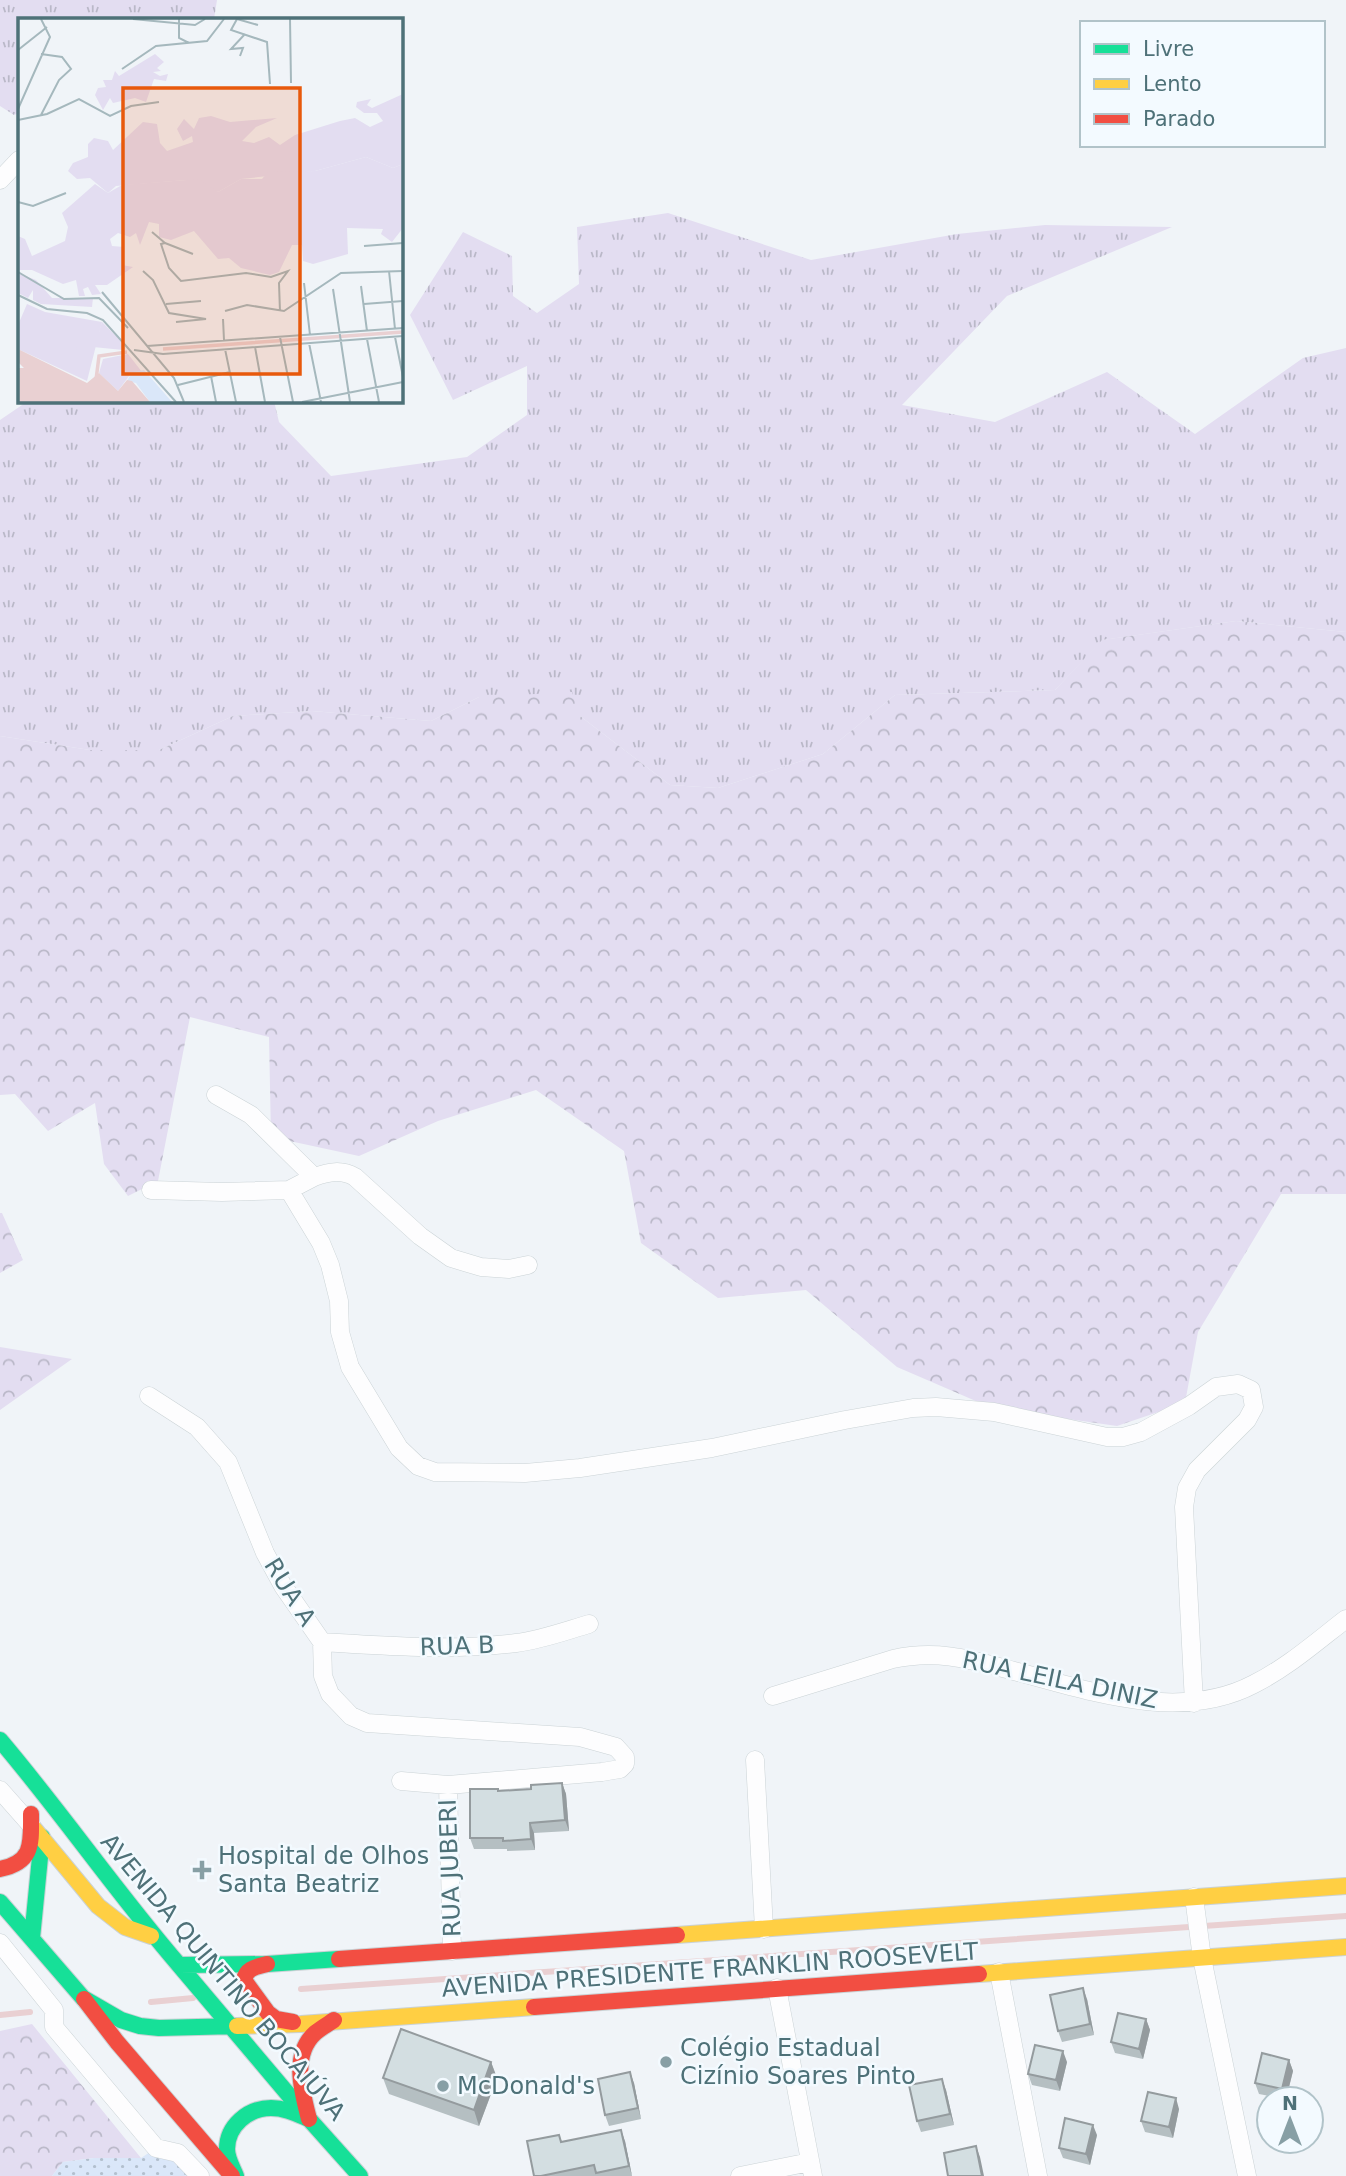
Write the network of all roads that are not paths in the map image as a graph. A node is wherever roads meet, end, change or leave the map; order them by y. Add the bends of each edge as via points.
1 (18, 161) edge
2 (0, 180) edge
3 (216, 1095) dead end
4 (314, 1177) junction
5 (151, 1190) dead end
6 (289, 1190) junction
7 (528, 1265) dead end
8 (149, 1396) dead end
9 (1346, 1619) edge
10 (589, 1624) dead end
11 (322, 1642) junction
12 (773, 1696) dead end
13 (1194, 1703) junction
14 (0, 1740) edge
15 (755, 1760) dead end
16 (31, 1775) junction
17 (401, 1781) dead end
18 (448, 1785) junction
19 (0, 1790) edge
20 (37, 1831) junction
21 (0, 1869) edge
22 (1346, 1886) edge
23 (1194, 1897) junction
24 (0, 1902) edge
25 (764, 1928) junction
26 (154, 1937) junction
27 (32, 1938) junction
28 (0, 1943) edge
29 (1346, 1947) edge
30 (452, 1951) junction
31 (1202, 1958) junction
32 (267, 1964) junction
33 (179, 1965) junction
34 (999, 1972) junction
35 (777, 1988) junction
36 (83, 1998) junction
37 (334, 2020) junction
38 (301, 2024) junction
39 (233, 2026) junction
40 (309, 2119) junction
41 (812, 2169) edge
42 (200, 2176) edge
43 (234, 2176) edge
44 (360, 2176) edge
45 (740, 2176) edge
46 (1038, 2176) edge
47 (1247, 2176) edge

1 - 2 street
3 - 4 street via 251,1115
4 - 6 street
4 - 7 street via 332,1172 355,1177 451,1258 481,1267
5 - 6 street
6 - 13 street via 330,1265 339,1301 340,1332 355,1378 399,1448 418,1466 435,1472 580,1468 712,1448 913,1408 995,1412 1124,1437 1189,1406 1216,1387 1238,1384 1251,1390 1254,1407 1247,1420 1197,1469 1185,1497
8 - 11 street, RUA A via 197,1427 228,1462 265,1553
9 - 13 street, RUA LEILA DINIZ via 1253,1685
10 - 11 street, RUA B via 518,1643 442,1649
11 - 18 street, RUA A via 323,1676 330,1694 359,1720 580,1737 605,1743 625,1756 620,1769 602,1772
12 - 13 street, RUA LEILA DINIZ via 893,1659 942,1654 1088,1691
14 - 16 main road, AVENIDA QUINTINO BOCAIÚVA
15 - 25 street
16 - 20 main road
16 - 26 main road, AVENIDA QUINTINO BOCAIÚVA
17 - 18 street
18 - 30 street, RUA JUBERI
19 - 20 street
20 - 21 main road via 27,1856 16,1866
20 - 26 main road via 91,1899 127,1928
20 - 27 main road
22 - 23 main road, AVENIDA PRESIDENTE FRANKLIN ROOSEVELT
23 - 25 main road, AVENIDA PRESIDENTE FRANKLIN ROOSEVELT
23 - 31 street
24 - 27 main road
25 - 30 main road, AVENIDA PRESIDENTE FRANKLIN ROOSEVELT
26 - 33 main road, AVENIDA QUINTINO BOCAIÚVA
27 - 36 main road
28 - 42 street via 54,2010 54,2026 156,2148 178,2153
29 - 31 main road, AVENIDA PRESIDENTE FRANKLIN ROOSEVELT
30 - 32 main road, AVENIDA PRESIDENTE FRANKLIN ROOSEVELT
31 - 34 main road, AVENIDA PRESIDENTE FRANKLIN ROOSEVELT
31 - 47 street
32 - 33 main road, AVENIDA PRESIDENTE FRANKLIN ROOSEVELT
32 - 38 main road via 251,1968 244,1980 268,2013
33 - 39 main road, AVENIDA QUINTINO BOCAIÚVA
34 - 35 main road, AVENIDA PRESIDENTE FRANKLIN ROOSEVELT
34 - 46 street
35 - 37 main road, AVENIDA PRESIDENTE FRANKLIN ROOSEVELT
35 - 41 street
36 - 39 main road, AVENIDA PRESIDENTE FRANKLIN ROOSEVELT via 140,2026
36 - 43 main road
37 - 38 main road, AVENIDA PRESIDENTE FRANKLIN ROOSEVELT
37 - 40 main road via 313,2035 302,2053 302,2091
38 - 39 main road, AVENIDA PRESIDENTE FRANKLIN ROOSEVELT
39 - 40 main road, AVENIDA QUINTINO BOCAIÚVA
40 - 43 main road via 281,2109 257,2109 240,2118 231,2131 227,2152
40 - 44 main road, AVENIDA QUINTINO BOCAIÚVA
41 - 45 street

